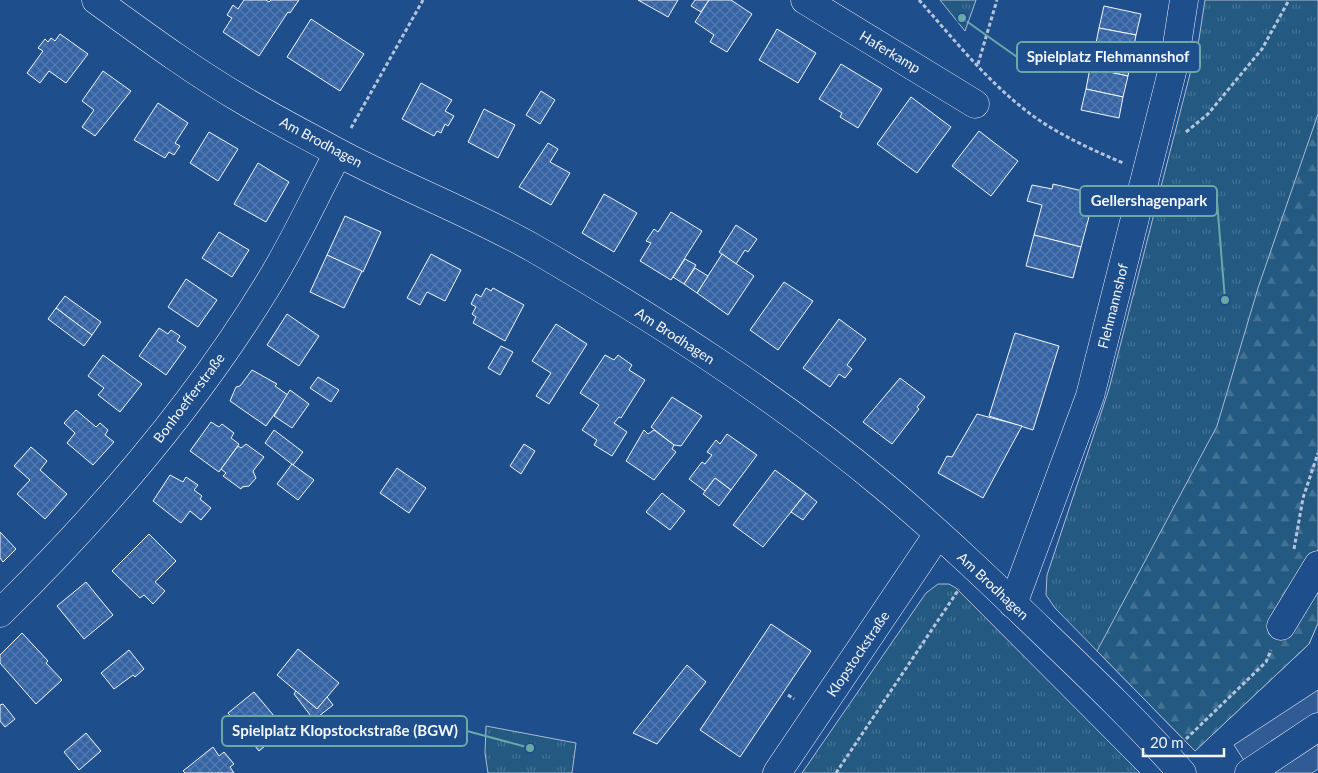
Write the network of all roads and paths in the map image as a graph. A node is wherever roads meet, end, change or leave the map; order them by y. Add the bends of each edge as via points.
1 (96, 0) edge
2 (423, 0) edge
3 (805, 0) edge
4 (919, 0) edge
5 (997, 0) edge
6 (1184, 0) edge
7 (1289, 0) edge
8 (978, 65) junction
9 (975, 104) dead end
10 (1156, 132) junction
11 (338, 153) junction
12 (1148, 173) junction
13 (938, 534) junction
14 (1318, 565) edge
15 (974, 568) junction
16 (1013, 604) junction
17 (0, 612) edge
18 (1281, 626) dead end
19 (1318, 727) edge
20 (777, 773) edge
21 (836, 773) edge
22 (1182, 773) edge
23 (1249, 773) edge

1 - 11 street, Am Brodhagen via 241,99
2 - 11 path
3 - 9 street, Haferkamp
4 - 8 path
5 - 8 path
6 - 10 street, Flehmannshof via 1174,64
7 - 10 path via 1262,49 1208,114 1192,129 1176,136
8 - 12 path via 1019,105 1047,125 1080,145
10 - 12 street, Flehmannshof
11 - 13 street, Am Brodhagen via 484,221 689,344 814,430
11 - 17 street, Bonhoefferstraße via 270,282 200,387 86,524
12 - 16 street, Flehmannshof via 1090,396
13 - 15 street, Am Brodhagen
13 - 20 street, Klopstockstraße
14 - 18 street
15 - 16 street, Am Brodhagen
15 - 21 path
16 - 22 street, Am Brodhagen via 1108,694
19 - 23 street

